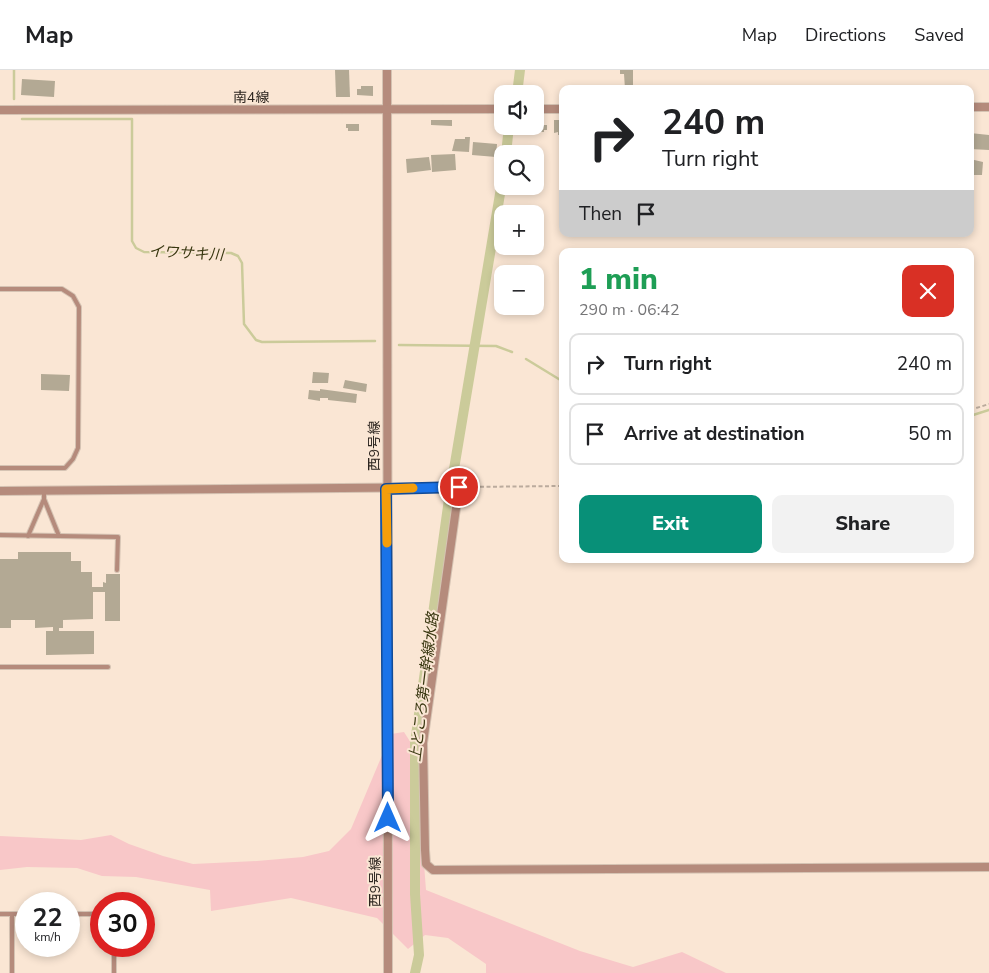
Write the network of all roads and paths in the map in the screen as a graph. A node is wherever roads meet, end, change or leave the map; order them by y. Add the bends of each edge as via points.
1 (386, 70) edge
2 (974, 107) edge
3 (989, 107) edge
4 (494, 109) edge
5 (544, 109) edge
6 (559, 109) edge
7 (0, 110) edge
8 (387, 110) junction
9 (0, 289) edge
10 (989, 404) edge
11 (974, 409) edge
12 (0, 468) edge
13 (559, 486) edge
14 (459, 487) junction
15 (386, 489) junction
16 (0, 490) edge
17 (44, 490) junction
18 (44, 499) junction
19 (0, 535) edge
20 (28, 536) junction
21 (59, 536) junction
22 (117, 570) dead end
23 (0, 667) edge
24 (108, 667) dead end
25 (989, 867) edge
26 (0, 914) edge
27 (12, 914) joint
28 (114, 957) edge
29 (12, 973) edge
30 (114, 973) edge
31 (388, 973) edge

1 - 8 street, 西9号線
2 - 3 street
4 - 8 street, 南4線
5 - 6 street
7 - 8 street, 南4線
8 - 15 street, 西9号線
9 - 12 lane via 62,289 73,296 79,307 79,316 78,448 73,459 65,468
10 - 11 path
13 - 14 path
14 - 15 street
14 - 25 street via 424,743 425,850 426,864 433,870
15 - 17 street
15 - 31 street, 西9号線
16 - 17 street
17 - 18 lane
18 - 20 lane
18 - 21 lane
19 - 20 lane
20 - 21 lane
21 - 22 lane via 118,537
23 - 24 lane
26 - 27 lane
27 - 29 lane
28 - 30 lane

